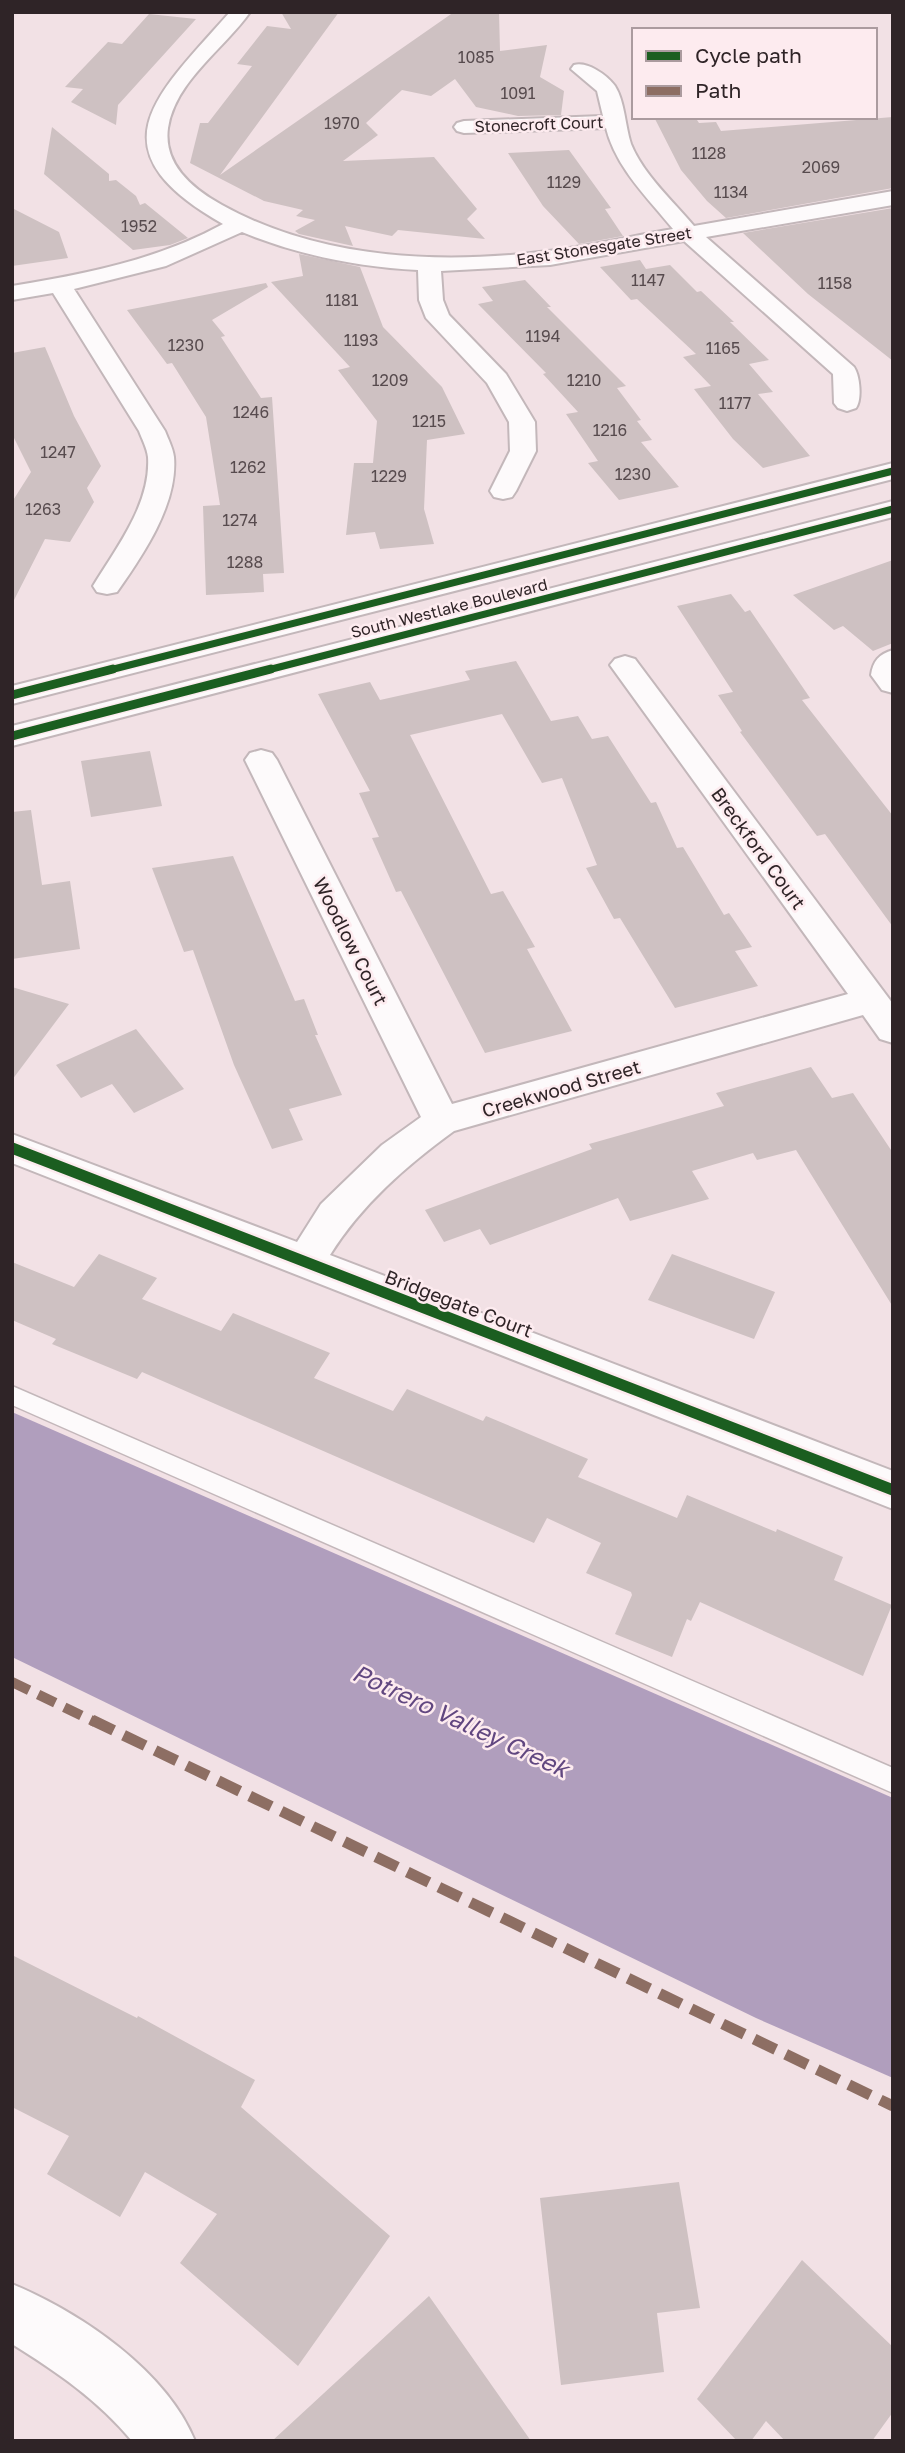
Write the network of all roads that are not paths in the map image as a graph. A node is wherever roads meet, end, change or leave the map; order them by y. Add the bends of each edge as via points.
1 (241, 12) edge
2 (581, 69) dead end
3 (613, 122) junction
4 (464, 127) dead end
5 (893, 198) edge
6 (240, 223) junction
7 (688, 233) junction
8 (429, 264) junction
9 (60, 286) junction
10 (12, 292) edge
11 (847, 403) dead end
12 (893, 471) edge
13 (503, 491) dead end
14 (893, 509) edge
15 (107, 586) dead end
16 (893, 659) edge
17 (625, 666) dead end
18 (893, 684) edge
19 (12, 695) edge
20 (12, 736) edge
21 (261, 760) dead end
22 (871, 1000) junction
23 (893, 1030) edge
24 (442, 1121) junction
25 (12, 1147) edge
26 (305, 1262) junction
27 (12, 1395) edge
28 (893, 1490) edge
29 (893, 1781) edge
30 (12, 2312) edge
31 (166, 2441) edge

1 - 6 street, East Stonesgate Street via 173,93 160,117 157,138 166,172 189,194
2 - 3 street via 606,88
3 - 4 street, Stonecroft Court
3 - 7 street via 634,167
5 - 7 street, East Stonesgate Street
6 - 8 street, East Stonesgate Street via 303,246
6 - 9 street via 160,263
7 - 8 street, East Stonesgate Street via 534,260
7 - 11 street via 845,372
8 - 13 street via 431,300 438,318 497,379 522,422 523,451
9 - 10 street
9 - 15 street via 152,430 161,454 160,476 148,515
12 - 19 street, South Westlake Boulevard
14 - 20 street, South Westlake Boulevard
16 - 18 street via 886,675
17 - 22 street, Breckford Court
21 - 24 street, Woodlow Court
22 - 23 street, Breckford Court
22 - 24 street, Creekwood Street
24 - 26 street, Creekwood Street via 395,1155 344,1206
25 - 26 street, Bridgegate Court
26 - 28 street, Bridgegate Court
27 - 29 lane
30 - 31 street via 99,2365

